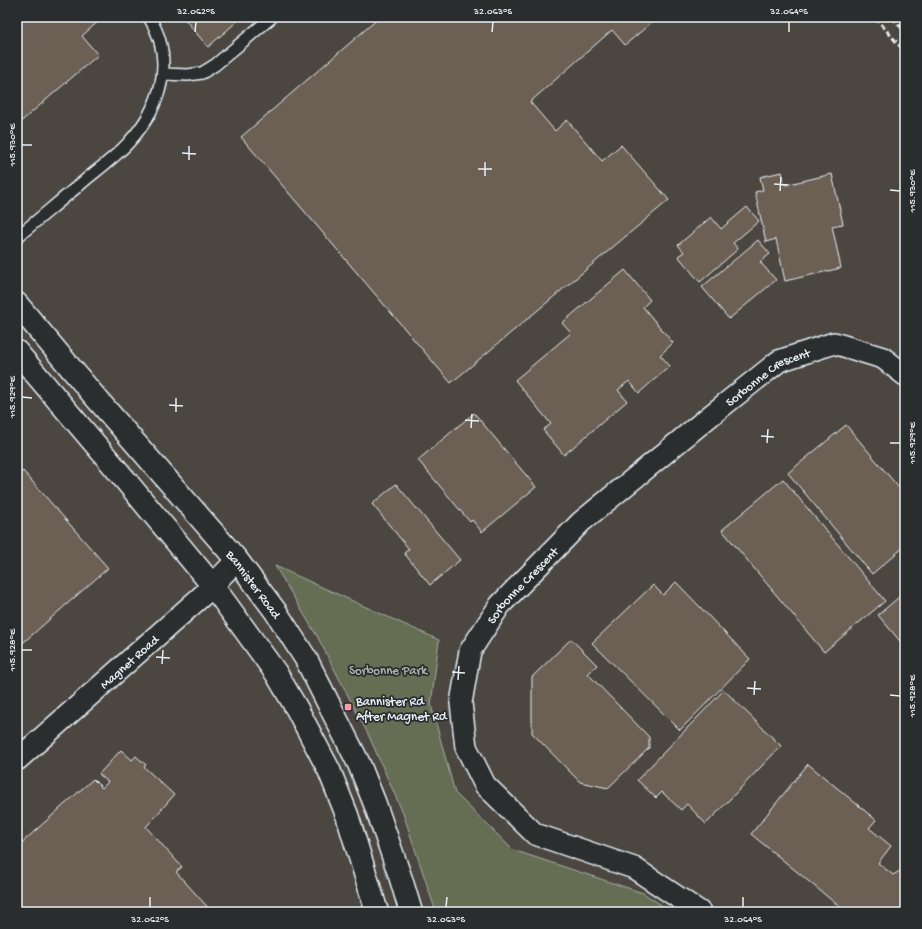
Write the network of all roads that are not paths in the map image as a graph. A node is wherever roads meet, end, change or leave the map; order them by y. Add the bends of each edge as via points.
1 (149, 17) edge
2 (272, 17) edge
3 (163, 74) junction
4 (17, 237) edge
5 (17, 304) edge
6 (17, 352) edge
7 (905, 375) edge
8 (237, 560) junction
9 (213, 586) junction
10 (17, 760) edge
11 (377, 912) edge
12 (411, 912) edge
13 (700, 912) edge

1 - 3 lane via 157,29 164,55
2 - 3 lane via 202,73
3 - 4 lane via 155,105 129,143
5 - 8 main road, Bannister Road
6 - 9 main road
7 - 13 street, Sorbonne Crescent via 883,358 834,342 779,361 581,522 500,605 470,651 461,703 466,747 485,785 535,834 634,868
8 - 9 street, Magnet Road
8 - 12 main road, Bannister Road via 276,612 306,659 332,708 375,804
9 - 10 street, Magnet Road
9 - 11 main road via 276,673 329,770 347,815

